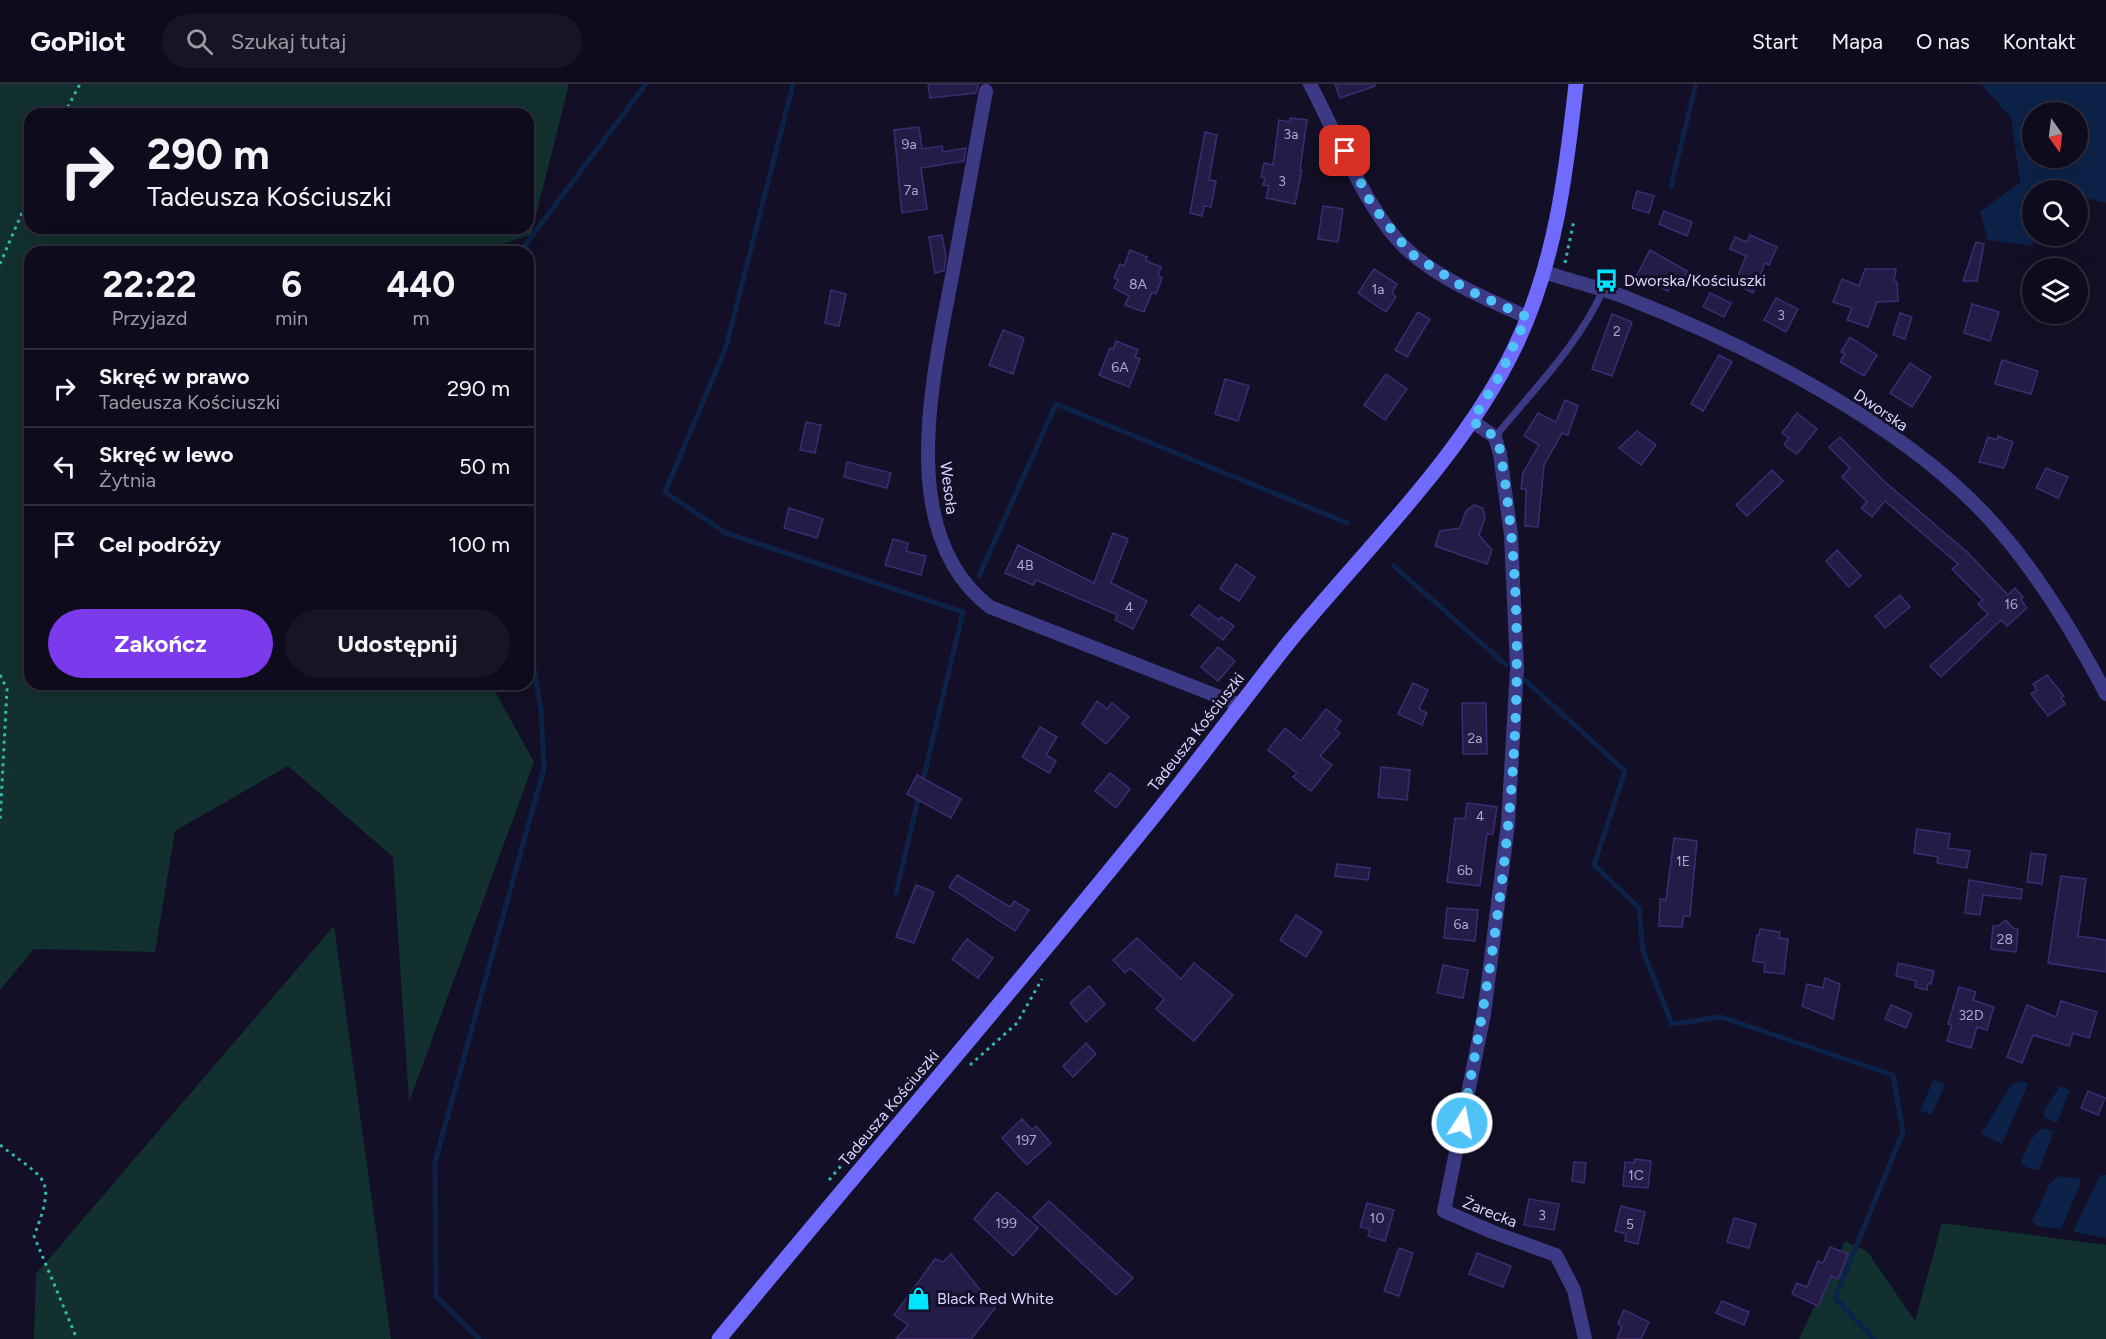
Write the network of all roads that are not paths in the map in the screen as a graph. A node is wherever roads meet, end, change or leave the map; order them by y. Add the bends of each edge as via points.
1 (1310, 84) edge
2 (1576, 84) edge
3 (986, 91) dead end
4 (1544, 272) junction
5 (1603, 290) junction
6 (1527, 317) junction
7 (1472, 421) junction
8 (1495, 437) junction
9 (2106, 694) edge
10 (1240, 705) junction
11 (719, 1339) edge
12 (1585, 1339) edge

1 - 6 street via 1372,205 1410,253 1468,290
2 - 4 main road, Tadeusza Kościuszki via 1564,188
3 - 10 street, Wesoła via 933,382 928,471 934,517 957,572 990,607
4 - 5 street, Dworska
4 - 6 main road, Tadeusza Kościuszki
5 - 8 lane via 1569,345
5 - 9 street, Dworska via 1700,329 1820,389 1937,471 1983,512 2021,557
6 - 7 main road, Tadeusza Kościuszki via 1510,356
7 - 8 street
7 - 10 main road, Tadeusza Kościuszki
8 - 12 street, Żarecka via 1511,535 1517,668 1508,824 1484,1014 1444,1210 1556,1255 1574,1290
10 - 11 main road, Tadeusza Kościuszki via 1093,891

